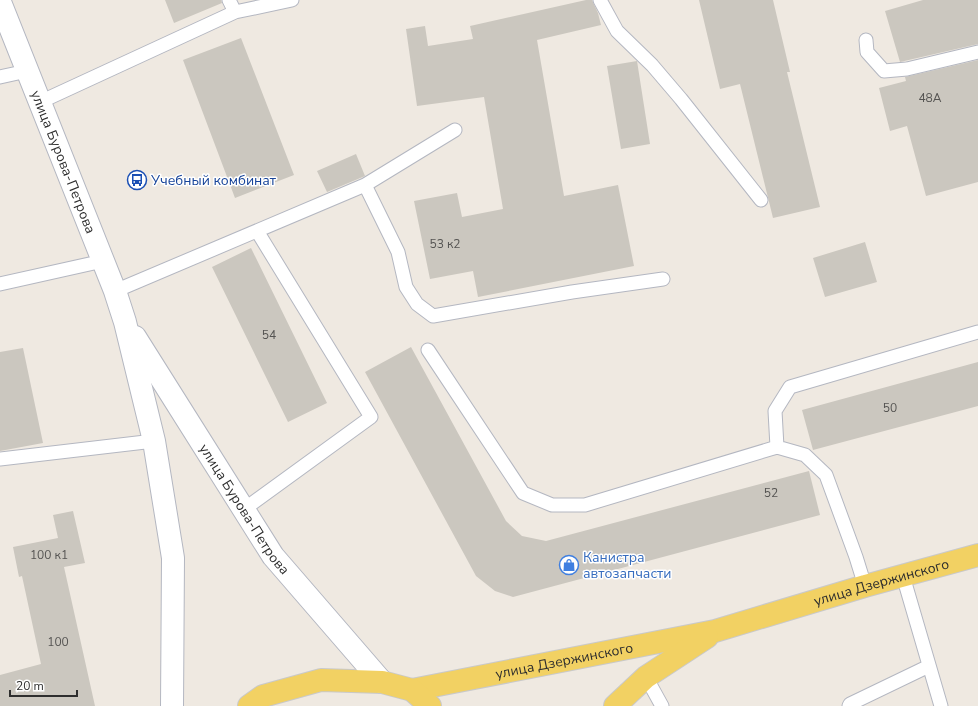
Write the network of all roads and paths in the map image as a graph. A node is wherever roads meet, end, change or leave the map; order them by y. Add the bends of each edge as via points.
1 (229, 0) edge
2 (292, 0) edge
3 (600, 0) edge
4 (0, 2) edge
5 (235, 12) junction
6 (866, 40) dead end
7 (978, 52) edge
8 (28, 71) junction
9 (0, 77) edge
10 (40, 102) junction
11 (455, 130) dead end
12 (365, 185) junction
13 (761, 200) dead end
14 (257, 231) junction
15 (103, 261) junction
16 (663, 279) dead end
17 (0, 284) edge
18 (115, 291) junction
19 (125, 322) junction
20 (978, 332) edge
21 (428, 350) dead end
22 (154, 441) junction
23 (777, 447) junction
24 (0, 459) edge
25 (243, 510) junction
26 (978, 555) edge
27 (903, 576) junction
28 (864, 586) junction
29 (716, 631) junction
30 (929, 666) junction
31 (646, 677) junction
32 (382, 682) junction
33 (412, 690) junction
34 (172, 706) edge
35 (249, 706) edge
36 (430, 706) edge
37 (615, 706) edge
38 (662, 706) edge
39 (849, 706) edge
40 (941, 706) edge

1 - 5 lane
2 - 5 lane
3 - 13 lane via 617,31 652,64
4 - 8 main road, улица Бурова-Петрова
5 - 10 lane
6 - 7 lane via 867,52 884,72
8 - 9 lane
8 - 10 main road, улица Бурова-Петрова
10 - 15 main road, улица Бурова-Петрова
11 - 12 lane
12 - 14 lane
12 - 16 lane via 398,252 406,287 417,304 433,316
14 - 18 lane
14 - 25 lane via 371,417
15 - 17 lane
15 - 18 main road, улица Бурова-Петрова
18 - 19 main road, улица Бурова-Петрова
19 - 22 main road, улица Бурова-Петрова
19 - 25 main road, улица Бурова-Петрова
20 - 23 lane via 790,387 775,411
21 - 23 lane via 523,493 552,505 585,505
22 - 24 lane
22 - 34 main road, улица Бурова-Петрова via 173,558
23 - 28 lane via 805,455 826,475
25 - 32 main road, улица Бурова-Петрова via 274,556
26 - 27 main road, улица Дзержинского
27 - 28 main road, улица Дзержинского
27 - 30 lane
28 - 29 main road, улица Дзержинского
29 - 31 main road, улица Дзержинского
29 - 33 main road, улица Дзержинского
30 - 39 lane
30 - 40 lane
31 - 37 main road, улица Дзержинского
31 - 38 lane
32 - 33 main road
32 - 35 main road via 321,680 263,696
33 - 36 main road

